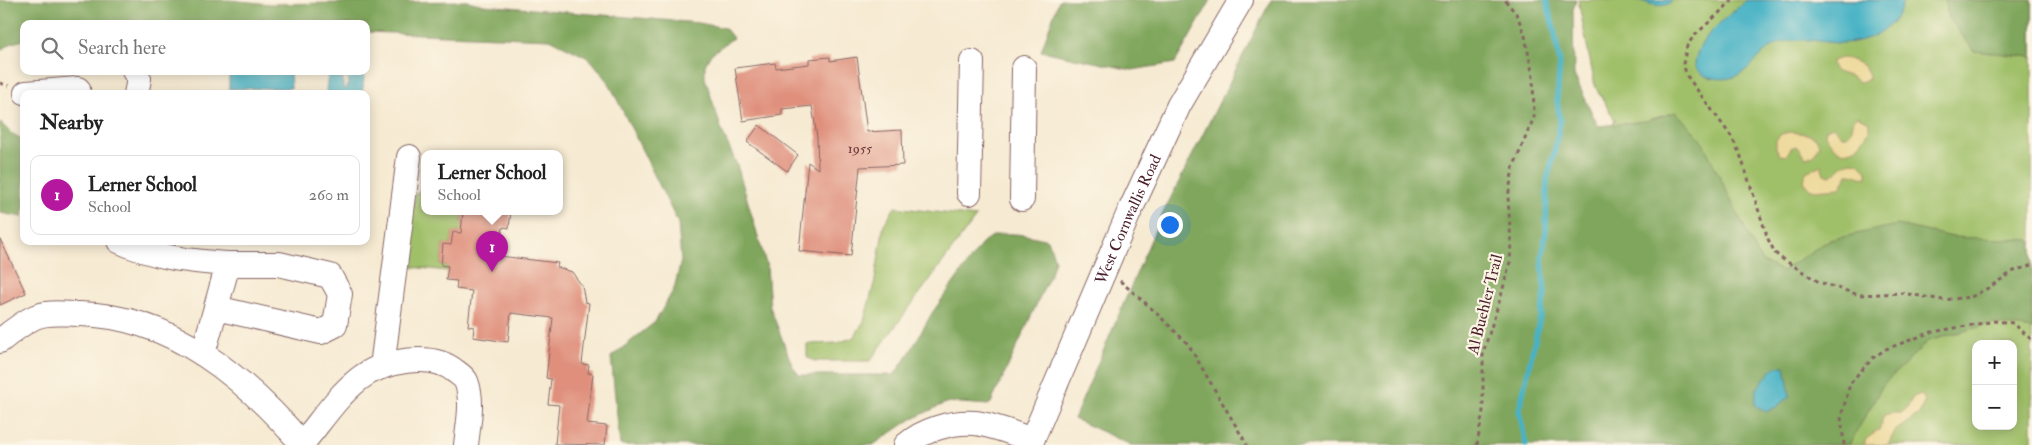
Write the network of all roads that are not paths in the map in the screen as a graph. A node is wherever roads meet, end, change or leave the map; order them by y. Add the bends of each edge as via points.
1 (1241, 0) edge
2 (972, 62) dead end
3 (1024, 68) dead end
4 (136, 75) edge
5 (80, 85) edge
6 (46, 90) edge
7 (137, 90) edge
8 (409, 157) dead end
9 (969, 193) dead end
10 (1022, 199) dead end
11 (128, 245) edge
12 (228, 264) junction
13 (216, 308) junction
14 (0, 341) edge
15 (203, 354) junction
16 (382, 367) junction
17 (1031, 442) edge
18 (302, 445) edge
19 (466, 445) edge
20 (906, 445) edge

1 - 17 street, West Cornwallis Road via 1180,105 1128,215
2 - 9 street
3 - 10 street
4 - 7 street
5 - 6 street
8 - 16 street
11 - 12 street via 176,259
12 - 13 street
12 - 13 street via 279,264 330,276 340,294 335,325 321,332
13 - 15 street
14 - 15 street via 35,317 51,313 89,314 120,317
15 - 18 street via 230,372 263,402
16 - 18 street via 360,378 337,399
16 - 19 street via 405,360 430,360 450,366 465,379 470,397
17 - 20 street via 976,423 960,423 926,432

